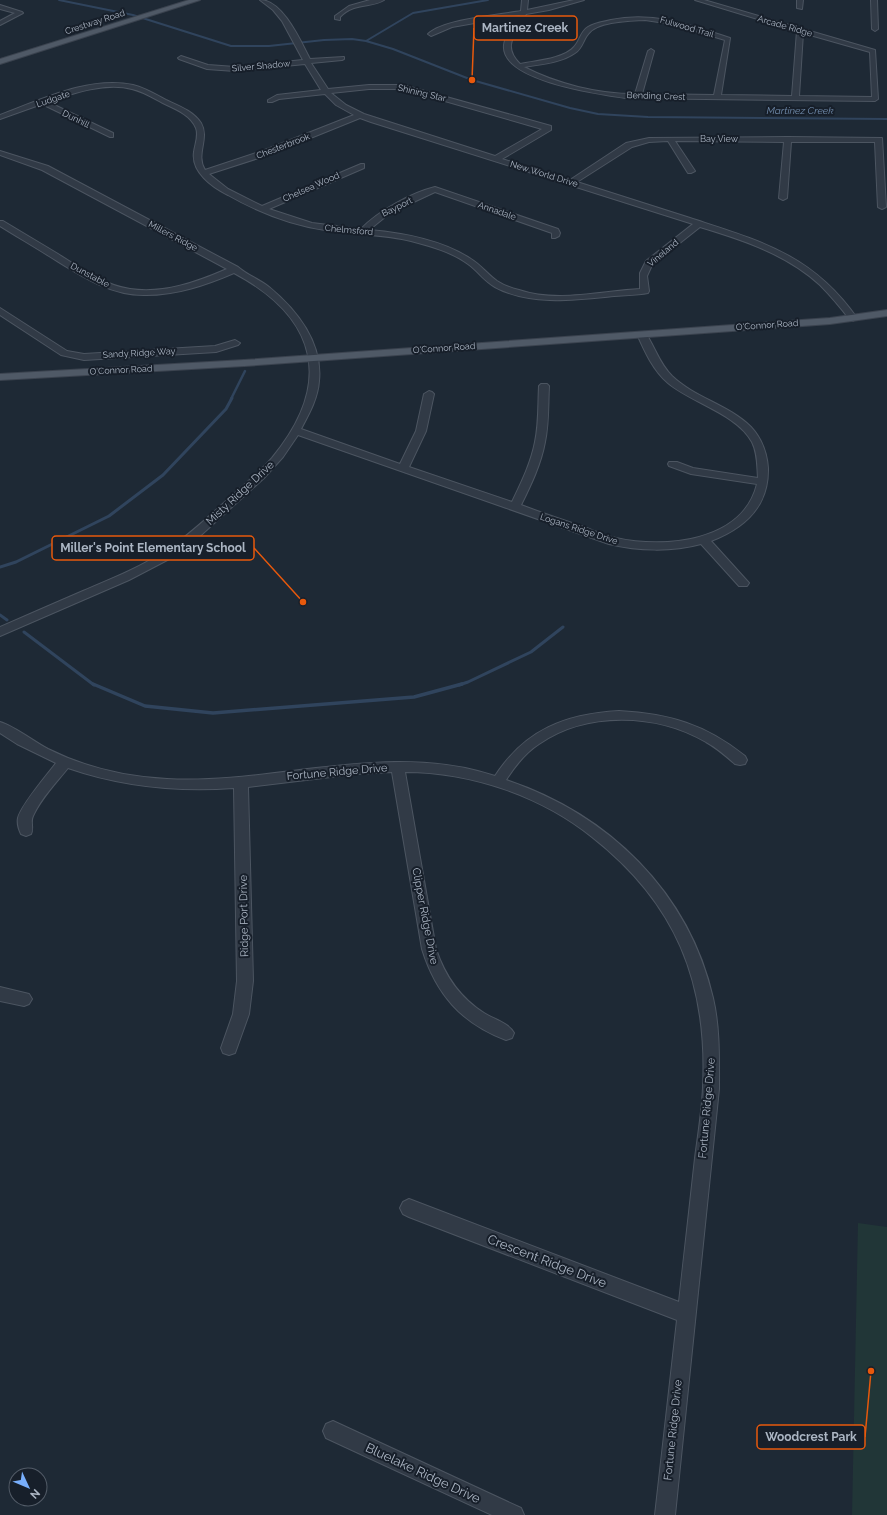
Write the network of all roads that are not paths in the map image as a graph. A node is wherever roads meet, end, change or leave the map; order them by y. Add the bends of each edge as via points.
1 (196, 0) edge
2 (263, 0) edge
3 (381, 0) edge
4 (525, 0) edge
5 (581, 0) edge
6 (698, 0) edge
7 (800, 0) edge
8 (876, 4) edge
9 (0, 7) edge
10 (800, 8) dead end
11 (524, 12) junction
12 (338, 20) dead end
13 (0, 23) edge
14 (875, 29) dead end
15 (800, 30) junction
16 (431, 34) dead end
17 (651, 51) dead end
18 (181, 58) dead end
19 (342, 58) dead end
20 (308, 61) junction
21 (0, 62) edge
22 (518, 66) junction
23 (107, 85) joint
24 (326, 91) junction
25 (638, 96) junction
26 (717, 98) junction
27 (795, 98) junction
28 (875, 99) joint
29 (270, 101) dead end
30 (43, 102) junction
31 (361, 115) junction
32 (0, 117) edge
33 (110, 136) dead end
34 (670, 139) junction
35 (788, 140) junction
36 (0, 153) edge
37 (496, 160) junction
38 (361, 166) dead end
39 (691, 171) dead end
40 (204, 173) junction
41 (571, 183) junction
42 (435, 190) joint
43 (783, 198) dead end
44 (882, 207) dead end
45 (262, 209) junction
46 (0, 223) edge
47 (700, 223) junction
48 (364, 231) junction
49 (555, 236) dead end
50 (235, 269) junction
51 (645, 291) joint
52 (0, 311) edge
53 (887, 313) edge
54 (853, 318) junction
55 (642, 334) junction
56 (235, 343) dead end
57 (313, 358) junction
58 (0, 377) edge
59 (544, 386) dead end
60 (429, 394) dead end
61 (296, 431) junction
62 (673, 464) dead end
63 (403, 468) junction
64 (763, 482) junction
65 (515, 507) junction
66 (704, 539) junction
67 (743, 583) dead end
68 (0, 632) edge
69 (0, 727) edge
70 (740, 760) dead end
71 (65, 762) junction
72 (398, 768) junction
73 (241, 782) junction
74 (497, 783) junction
75 (26, 830) dead end
76 (0, 994) edge
77 (24, 999) dead end
78 (506, 1033) dead end
79 (229, 1048) dead end
80 (409, 1208) dead end
81 (686, 1314) junction
82 (333, 1431) dead end
83 (514, 1515) edge
84 (664, 1515) edge

1 - 21 main road, Crestway Road
2 - 20 street, New World Drive via 279,12
3 - 12 street via 352,8 338,15
4 - 11 street, Bending Crest
5 - 11 street
6 - 15 street, Arcade Ridge
7 - 10 street
8 - 14 street
9 - 13 street via 20,13
11 - 16 street via 451,25
11 - 22 street, Bending Crest via 506,52
15 - 27 street
15 - 28 street, Arcade Ridge via 872,51
17 - 25 street
18 - 20 street, Silver Shadow via 202,66 224,69
19 - 20 street, Silver Shadow
20 - 24 street, New World Drive
22 - 25 street, Bending Crest via 532,74 576,87 609,94
22 - 26 street, Fulwood Trail via 568,54 579,47 584,32 598,25 632,18 666,20 728,39
23 - 30 street, Ludgate via 83,89
23 - 40 street, Chelmsford via 135,88 190,115 201,132 197,156
24 - 29 street, Shining Star via 277,97
24 - 31 street, New World Drive via 338,103
24 - 37 street, Shining Star via 378,86 410,88 548,128
25 - 26 street, Bending Crest
26 - 27 street, Bending Crest
27 - 28 street, Bending Crest
30 - 32 street, Ludgate
30 - 33 street, Dunhill
31 - 37 street, New World Drive
31 - 40 street, Chesterbrook via 268,152
34 - 35 street, Bay View
34 - 39 street
34 - 41 street, Bay View via 649,140 629,146
35 - 43 street
35 - 44 street, Bay View via 879,140
36 - 50 street, Millers Ridge via 45,168
37 - 41 street, New World Drive
38 - 45 street, Chelsea Wood
40 - 45 street, Chelmsford via 222,189
41 - 47 street, New World Drive
42 - 48 street, Bayport via 381,215
42 - 49 street, Annadale via 555,231
45 - 48 street, Chelmsford via 311,226
46 - 50 street, Dunstable via 102,284 123,290 147,293 181,289 204,283
47 - 51 street, Vineland via 644,269
47 - 54 street, New World Drive via 753,240 792,260 819,279
48 - 51 street, Chelmsford via 409,238 460,255 496,284 520,294 562,297
50 - 57 street, Millers Ridge via 272,292 284,305 306,337
52 - 56 street, Sandy Ridge Way via 42,343 64,353 84,357 216,349
53 - 54 main road, O'Connor Road
54 - 55 main road, O'Connor Road
55 - 57 main road, O'Connor Road
55 - 64 street, Logans Ridge Drive via 658,366 672,382 692,396 731,416 755,438 764,459
57 - 58 main road, O'Connor Road
57 - 61 street, Misty Ridge Drive via 315,376 312,393
59 - 65 street via 540,443 531,473
60 - 63 street via 421,431
61 - 63 street, Logans Ridge Drive
61 - 68 street, Misty Ridge Drive via 271,465 252,484 204,527 161,559
62 - 64 street via 691,471
63 - 65 street, Logans Ridge Drive
64 - 66 street, Logans Ridge Drive via 758,498 744,518 727,530
65 - 66 street, Logans Ridge Drive via 599,537 626,543 664,546
66 - 67 street
69 - 71 street, Fortune Ridge Drive via 41,752
70 - 74 street via 724,746 705,735 664,721 636,716 608,716 575,722 535,740 516,756
71 - 73 street, Fortune Ridge Drive via 110,776 148,783 192,785
71 - 75 street via 34,801 25,818
72 - 73 street, Fortune Ridge Drive via 359,769
72 - 74 street, Fortune Ridge Drive via 450,771 479,776
72 - 78 street, Clipper Ridge Drive via 434,968 447,989 464,1008
73 - 79 street, Ridge Port Drive via 245,981 241,1014
74 - 81 street, Fortune Ridge Drive via 534,795 561,808 615,847 651,885 673,916 697,967 710,1022 712,1062
76 - 77 street
80 - 81 street, Crescent Ridge Drive
81 - 84 street, Fortune Ridge Drive
82 - 83 street, Bluelake Ridge Drive

